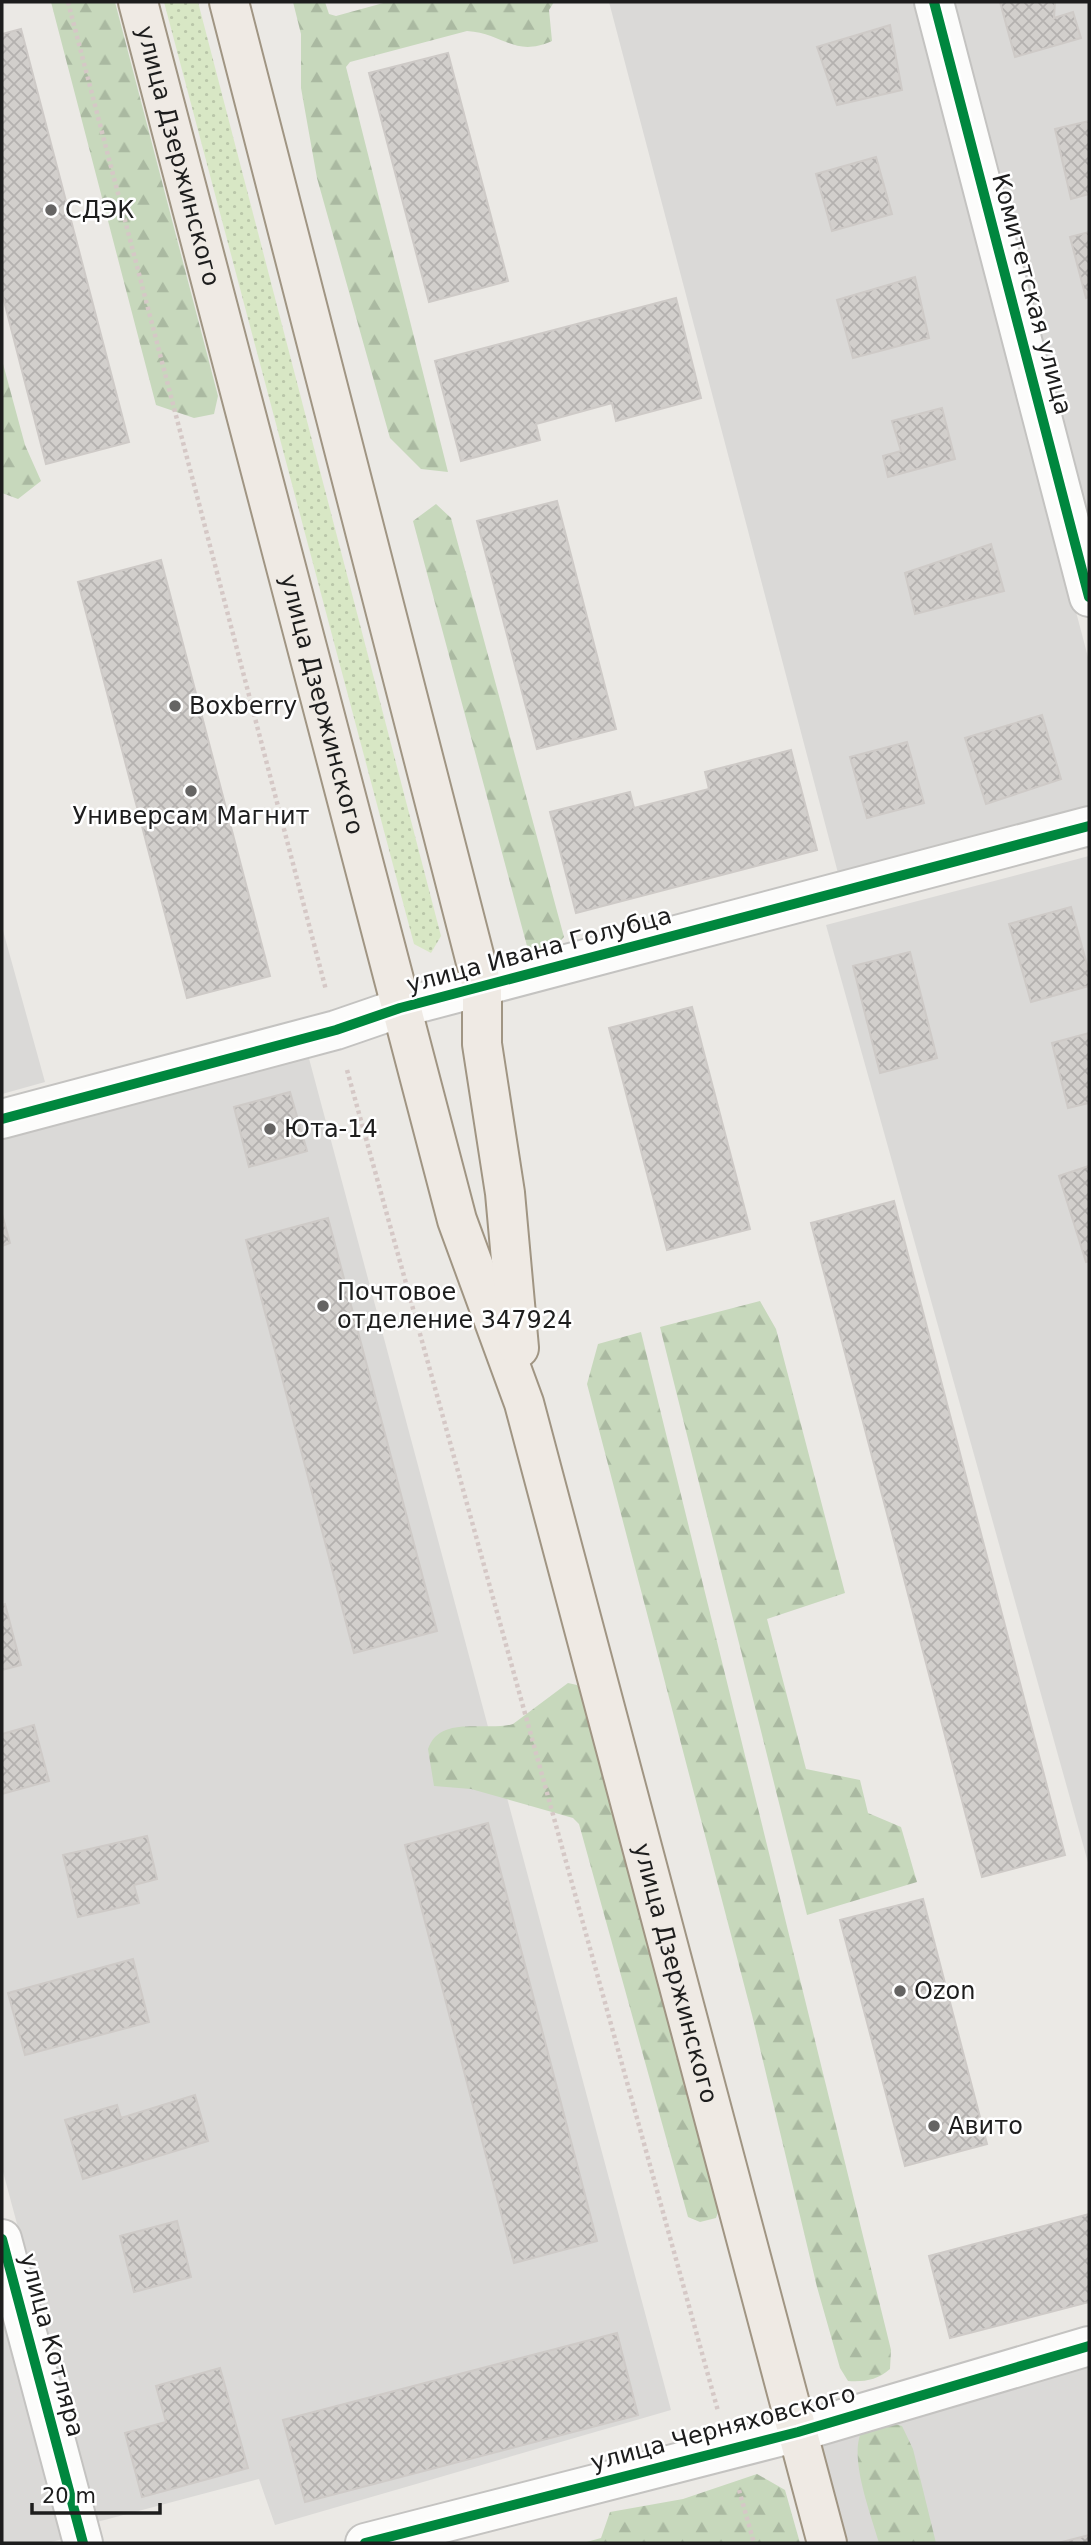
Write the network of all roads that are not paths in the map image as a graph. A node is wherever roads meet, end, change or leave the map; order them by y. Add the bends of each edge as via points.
1 (138, 2) edge
2 (229, 2) edge
3 (934, 2) edge
4 (1089, 597) edge
5 (1089, 826) edge
6 (482, 986) junction
7 (400, 1008) junction
8 (2, 1119) edge
9 (524, 1403) junction
10 (2, 2239) edge
11 (1089, 2346) edge
12 (798, 2432) junction
13 (83, 2543) edge
14 (365, 2543) edge
15 (827, 2543) edge

1 - 7 main road, улица Дзержинского
2 - 6 main road, улица Дзержинского
3 - 4 street, Комитетская улица
5 - 6 street, улица Ивана Голубца
6 - 7 street, улица Ивана Голубца
6 - 9 main road, улица Дзержинского via 482,1044 505,1193
7 - 8 street, улица Ивана Голубца via 336,1030
7 - 9 main road, улица Дзержинского via 457,1220
9 - 12 main road, улица Дзержинского
10 - 13 street, улица Котляра
11 - 12 street, улица Черняховского
12 - 14 street, улица Черняховского
12 - 15 main road, улица Дзержинского

